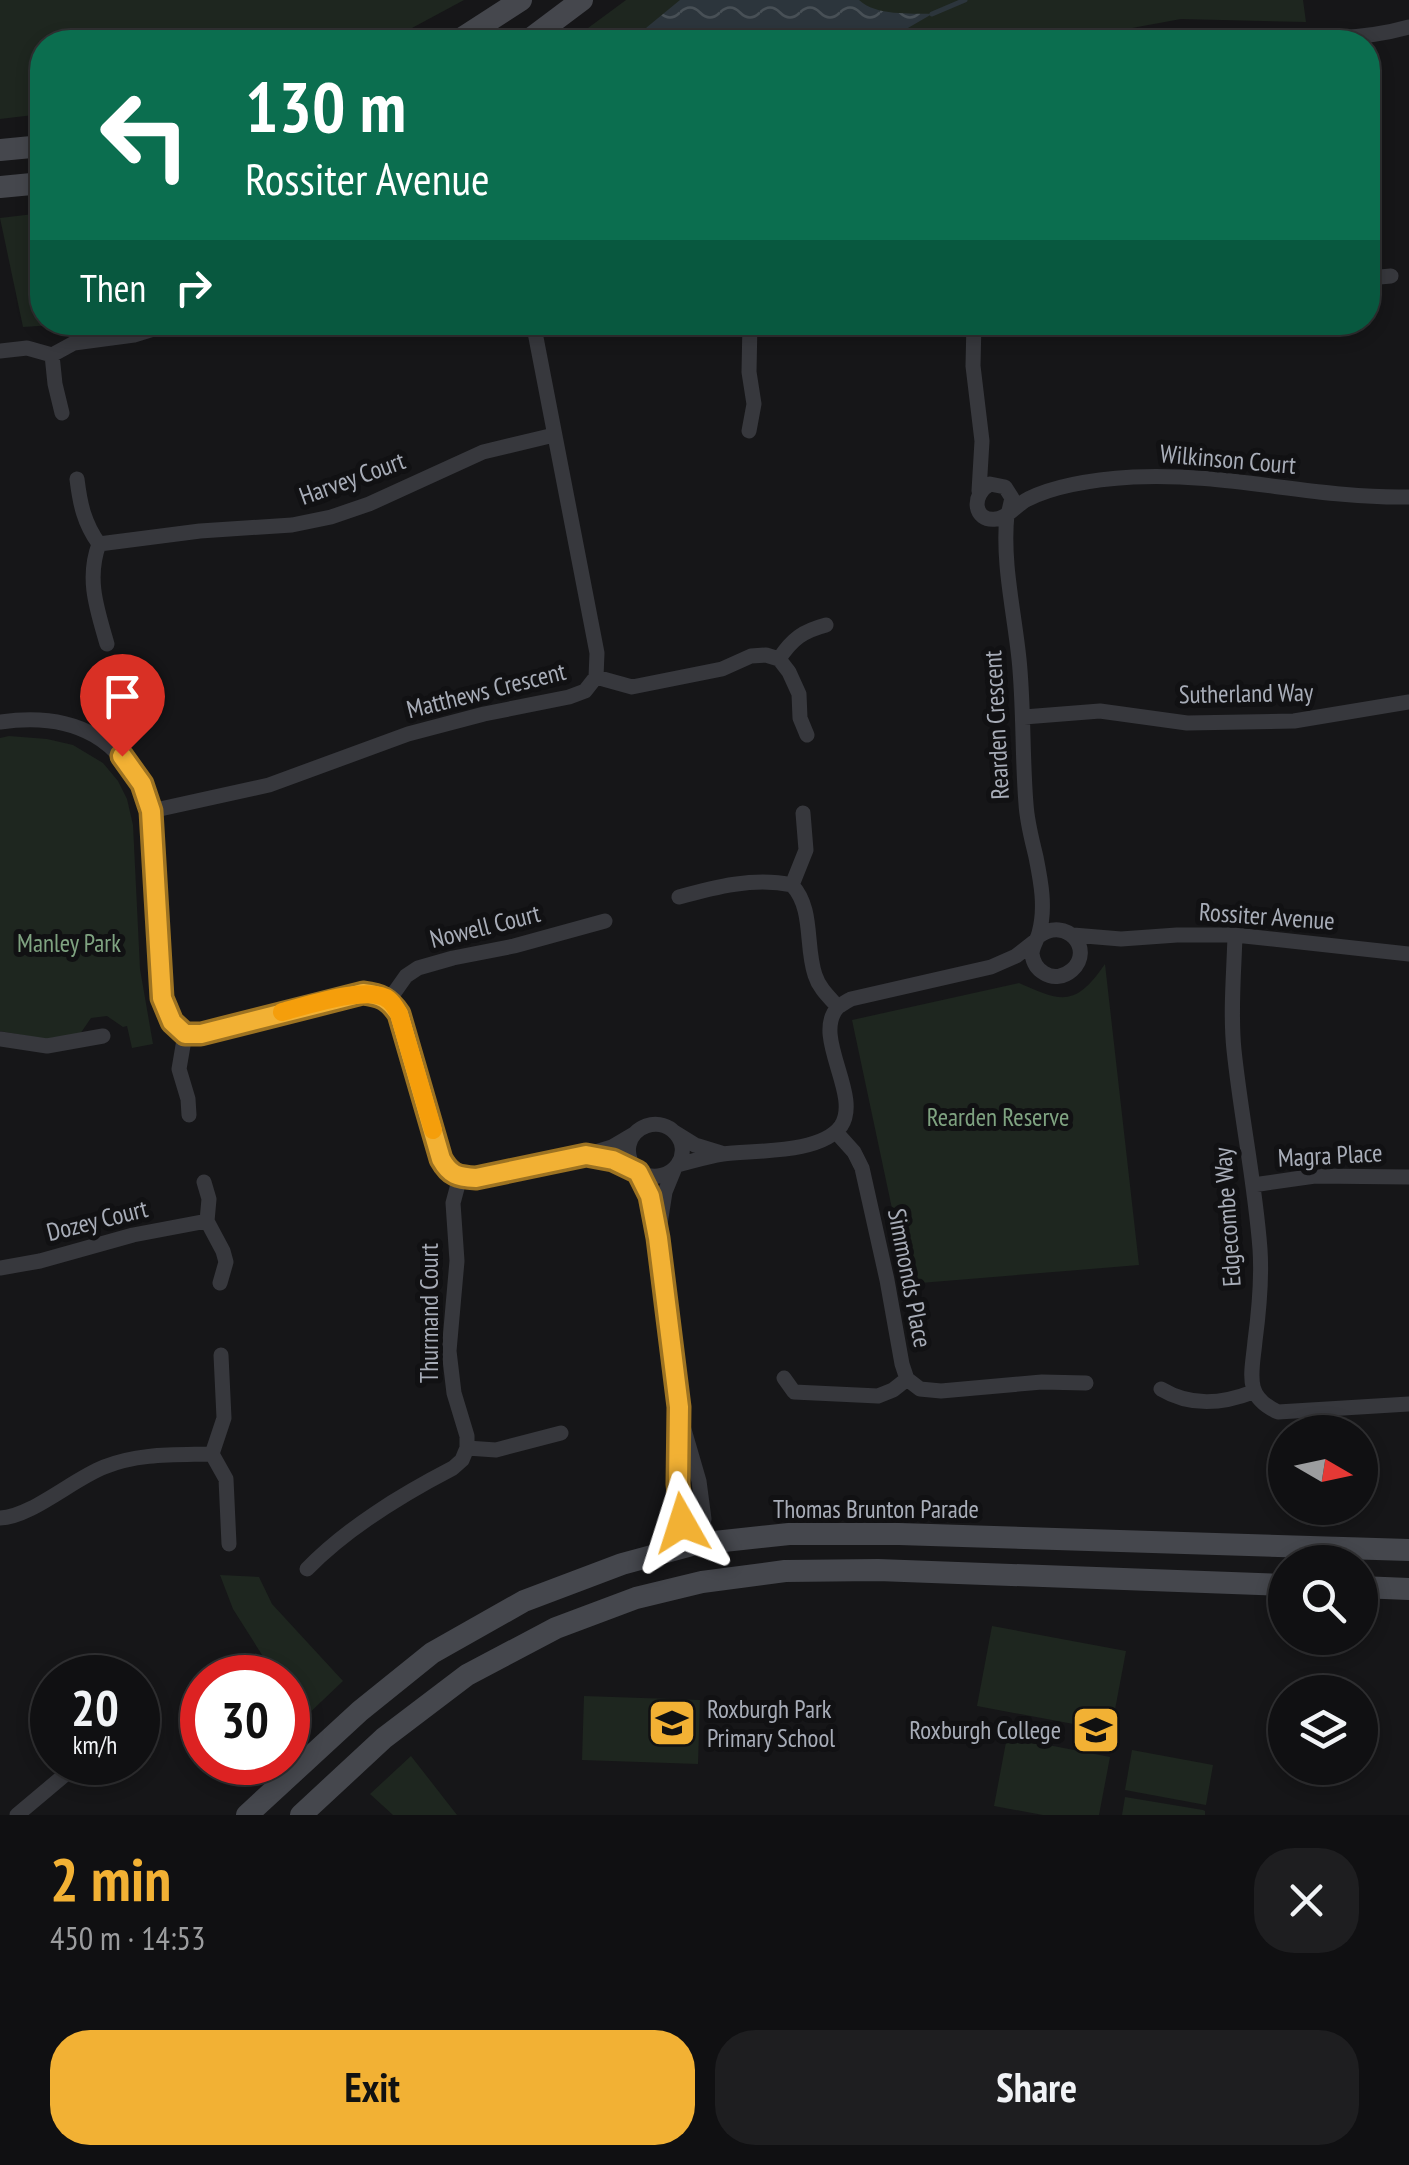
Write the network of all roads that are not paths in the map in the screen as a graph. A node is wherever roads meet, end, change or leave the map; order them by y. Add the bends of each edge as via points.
1 (522, 0) edge
2 (582, 0) edge
3 (1408, 29) edge
4 (477, 30) edge
5 (542, 30) edge
6 (1380, 34) edge
7 (30, 147) edge
8 (0, 150) edge
9 (30, 185) edge
10 (2, 187) edge
11 (1392, 276) dead end
12 (1380, 277) edge
13 (127, 335) edge
14 (535, 335) edge
15 (750, 335) edge
16 (974, 335) edge
17 (0, 351) edge
18 (52, 356) junction
19 (62, 413) dead end
20 (749, 430) dead end
21 (554, 434) junction
22 (982, 441) junction
23 (77, 479) dead end
24 (1004, 486) junction
25 (980, 491) junction
26 (1044, 492) junction
27 (1409, 497) edge
28 (1008, 512) junction
29 (983, 516) junction
30 (100, 544) junction
31 (1006, 558) junction
32 (826, 624) dead end
33 (107, 644) dead end
34 (779, 658) junction
35 (596, 676) junction
36 (1409, 702) edge
37 (1024, 717) junction
38 (0, 722) edge
39 (807, 735) dead end
40 (151, 811) junction
41 (803, 813) dead end
42 (792, 884) junction
43 (1042, 888) junction
44 (679, 898) dead end
45 (605, 920) dead end
46 (1069, 933) junction
47 (1236, 935) junction
48 (1036, 939) junction
49 (1121, 939) junction
50 (1409, 954) edge
51 (991, 967) junction
52 (1075, 967) junction
53 (1042, 972) junction
54 (390, 1000) junction
55 (838, 1007) junction
56 (185, 1034) junction
57 (103, 1036) dead end
58 (0, 1039) edge
59 (189, 1115) dead end
60 (672, 1131) junction
61 (836, 1132) junction
62 (634, 1134) junction
63 (725, 1154) junction
64 (586, 1155) junction
65 (676, 1167) junction
66 (637, 1171) junction
67 (460, 1177) junction
68 (1409, 1177) edge
69 (204, 1182) dead end
70 (1253, 1186) junction
71 (206, 1221) junction
72 (658, 1238) junction
73 (0, 1268) edge
74 (220, 1284) dead end
75 (221, 1355) dead end
76 (784, 1378) dead end
77 (907, 1380) junction
78 (1086, 1384) dead end
79 (1160, 1389) dead end
80 (1253, 1392) junction
81 (1409, 1404) edge
82 (679, 1412) junction
83 (561, 1433) dead end
84 (467, 1448) junction
85 (212, 1454) junction
86 (0, 1518) edge
87 (704, 1520) junction
88 (682, 1523) junction
89 (730, 1541) junction
90 (229, 1544) dead end
91 (696, 1544) junction
92 (1409, 1550) edge
93 (667, 1552) junction
94 (307, 1569) dead end
95 (702, 1582) junction
96 (1268, 1584) edge
97 (1378, 1588) edge
98 (1409, 1589) edge
99 (53, 1785) edge
100 (17, 1815) edge
101 (247, 1815) edge
102 (301, 1815) edge

1 - 4 street
2 - 5 street
3 - 6 street
7 - 8 street
9 - 10 street
11 - 12 street
13 - 18 street via 74,343
14 - 21 street, Matthews Crescent
15 - 20 street
16 - 22 street
17 - 18 street via 27,348
18 - 19 street
21 - 30 street, Harvey Court via 483,452 331,517
21 - 35 street, Matthews Crescent via 598,653
22 - 24 street
22 - 25 street
23 - 30 street via 87,528
24 - 25 street
24 - 26 street, Wilkinson Court
24 - 28 street via 1012,498
25 - 29 street via 976,504
26 - 27 street, Wilkinson Court via 1179,476
26 - 28 street, Wilkinson Court
28 - 29 street via 998,519
28 - 31 street, Rearden Crescent
29 - 31 street, Rearden Crescent
30 - 33 street via 92,581
31 - 37 street, Rearden Crescent
32 - 34 street via 804,630
34 - 35 street via 752,656 722,669 632,686
34 - 39 street via 799,694
35 - 40 street, Matthews Crescent via 585,691 569,696 408,734 269,785
36 - 37 street, Sutherland Way via 1294,722 1187,723 1100,711
37 - 43 street, Rearden Crescent via 1026,808
38 - 40 street via 66,723 97,737 122,756
40 - 56 street via 162,998
41 - 42 street via 806,850
42 - 44 street via 758,882
42 - 55 street via 806,906 815,975
43 - 46 street, Rearden Crescent
43 - 48 street, Rearden Crescent
45 - 54 street, Nowell Court via 418,968
46 - 48 street via 1052,929
46 - 49 street, Rossiter Avenue
46 - 52 street via 1080,954
47 - 49 street, Rossiter Avenue
47 - 50 street, Rossiter Avenue
47 - 70 street, Edgecombe Way via 1234,1047
48 - 51 street
48 - 53 street via 1032,959
49 - 52 street, Rossiter Avenue
51 - 53 street
51 - 55 street
52 - 53 street via 1060,976
54 - 56 street via 363,993
54 - 67 street via 441,1159
55 - 61 street via 830,1035 846,1104
56 - 59 street via 179,1069
57 - 58 street via 47,1046
60 - 62 street via 660,1124
60 - 63 street
60 - 65 street via 681,1147
61 - 63 street via 789,1148
61 - 77 street, Simmonds Place via 862,1168
62 - 64 street
62 - 66 street via 628,1147
63 - 65 street
64 - 66 street
64 - 67 street
65 - 66 street via 658,1178
65 - 72 street
66 - 72 street
67 - 84 street, Thurmand Court via 449,1351
68 - 70 street, Magra Place via 1314,1176
69 - 71 street
70 - 80 street, Edgecombe Way via 1260,1253
71 - 73 street, Dozey Court
71 - 74 street via 226,1262
72 - 82 street
75 - 85 street via 224,1418
76 - 77 street via 794,1392 878,1396
77 - 78 street, Simmonds Place via 941,1391
79 - 80 street via 1217,1403
80 - 81 street via 1278,1412
82 - 87 street
82 - 88 street
83 - 84 street via 496,1450
84 - 94 street via 453,1468 379,1510
85 - 86 street via 139,1456 107,1465 23,1513
85 - 90 street via 226,1479
87 - 89 street
87 - 91 street
88 - 91 street
88 - 93 street
89 - 91 street, Thomas Brunton Parade
89 - 92 street, Thomas Brunton Parade via 898,1534
91 - 93 street, Thomas Brunton Parade
91 - 95 street
93 - 101 street, Thomas Brunton Parade via 524,1601 432,1653
95 - 96 street via 785,1571 878,1570
95 - 102 street via 556,1628 467,1675 384,1738
97 - 98 street
99 - 100 street

